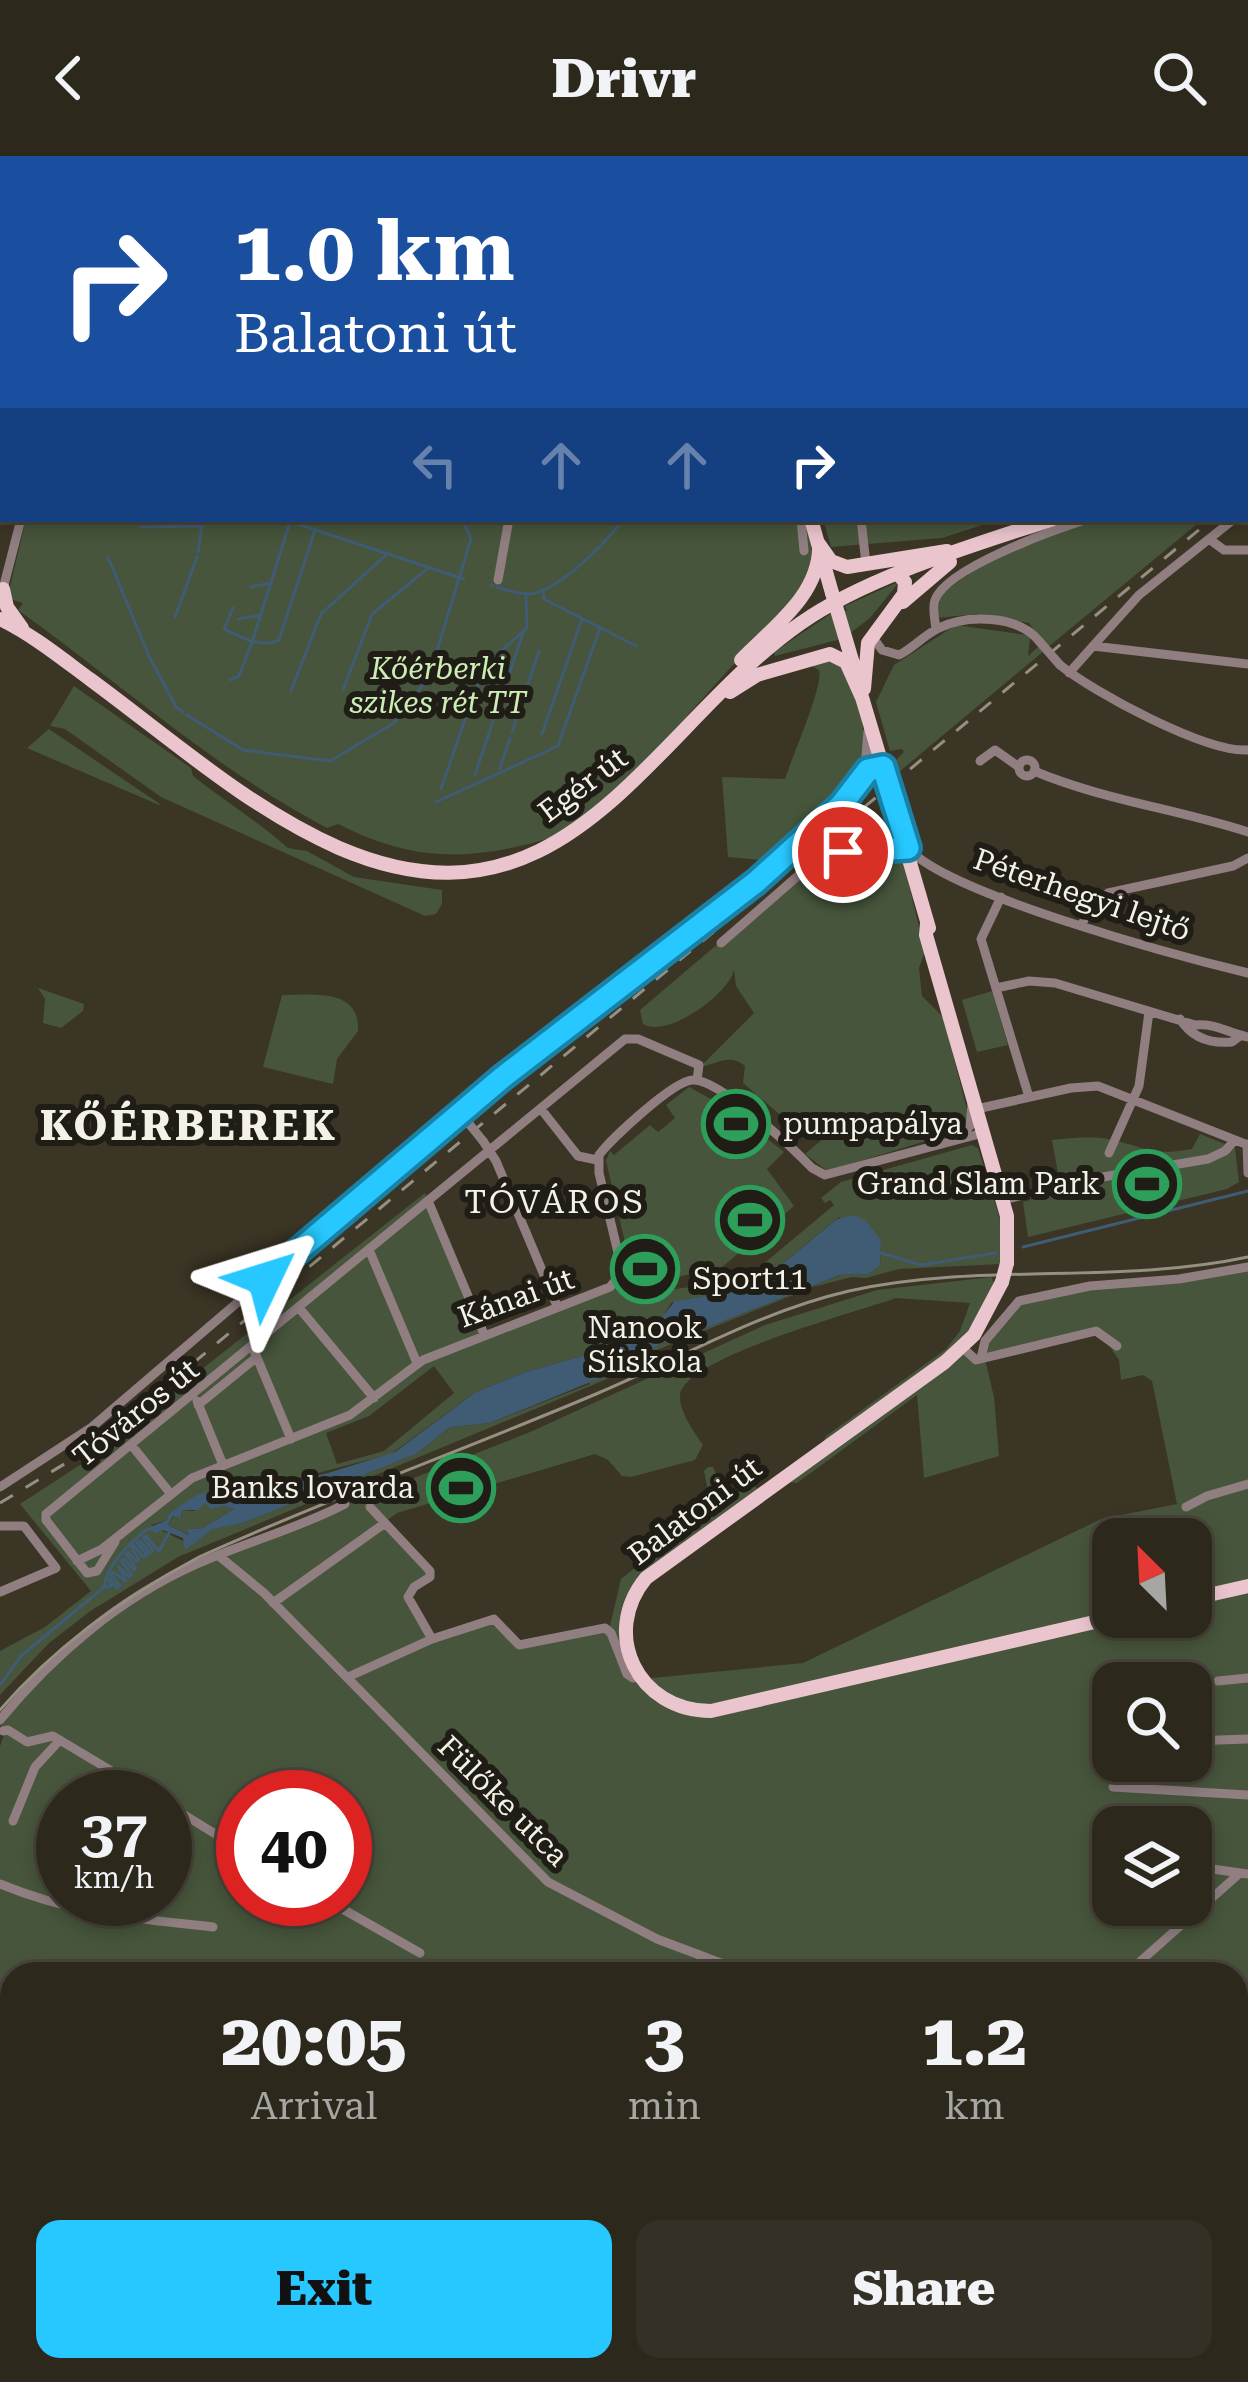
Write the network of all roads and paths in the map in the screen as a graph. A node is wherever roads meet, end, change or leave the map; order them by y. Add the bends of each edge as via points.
1 (21, 522) edge
2 (508, 522) edge
3 (802, 522) edge
4 (811, 522) edge
5 (861, 522) edge
6 (1045, 522) edge
7 (1079, 522) edge
8 (1230, 522) edge
9 (1209, 539) junction
10 (976, 547) junction
11 (811, 548) junction
12 (1248, 550) edge
13 (866, 564) junction
14 (898, 574) junction
15 (498, 580) dead end
16 (1, 595) edge
17 (890, 612) junction
18 (0, 619) edge
19 (936, 628) junction
20 (25, 632) junction
21 (0, 636) edge
22 (773, 643) junction
23 (1093, 646) junction
24 (874, 651) junction
25 (787, 664) junction
26 (1248, 664) edge
27 (1070, 673) junction
28 (865, 708) junction
29 (703, 711) junction
30 (1248, 750) edge
31 (980, 761) dead end
32 (874, 772) junction
33 (1248, 832) edge
34 (908, 848) junction
35 (1248, 858) edge
36 (937, 870) junction
37 (915, 876) junction
38 (1001, 896) junction
39 (1082, 924) junction
40 (721, 944) dead end
41 (1248, 973) edge
42 (996, 988) junction
43 (1149, 1012) junction
44 (1180, 1019) junction
45 (1244, 1036) edge
46 (697, 1080) junction
47 (1029, 1097) junction
48 (1135, 1100) junction
49 (976, 1106) junction
50 (541, 1109) junction
51 (463, 1116) junction
52 (983, 1133) junction
53 (1234, 1141) junction
54 (952, 1142) junction
55 (1247, 1144) edge
56 (491, 1151) junction
57 (1109, 1153) dead end
58 (597, 1160) junction
59 (1248, 1173) edge
60 (1085, 1180) dead end
61 (1049, 1189) dead end
62 (1002, 1199) junction
63 (429, 1203) junction
64 (370, 1252) junction
65 (1248, 1268) edge
66 (557, 1306) junction
67 (300, 1309) junction
68 (484, 1334) junction
69 (1117, 1346) dead end
70 (962, 1348) junction
71 (255, 1352) junction
72 (981, 1358) junction
73 (417, 1363) junction
74 (374, 1399) junction
75 (196, 1401) junction
76 (291, 1438) junction
77 (133, 1447) junction
78 (223, 1466) junction
79 (1248, 1484) edge
80 (0, 1487) edge
81 (170, 1493) junction
82 (345, 1504) dead end
83 (370, 1507) dead end
84 (1186, 1508) dead end
85 (385, 1523) junction
86 (0, 1526) edge
87 (118, 1536) junction
88 (219, 1556) junction
89 (77, 1561) junction
90 (1248, 1586) edge
91 (0, 1592) edge
92 (1212, 1594) edge
93 (273, 1603) junction
94 (1092, 1623) edge
95 (431, 1639) junction
96 (639, 1676) junction
97 (348, 1677) junction
98 (1248, 1678) edge
99 (1218, 1681) dead end
100 (1, 1725) edge
101 (1248, 1739) edge
102 (60, 1740) junction
103 (1212, 1741) edge
104 (1, 1744) edge
105 (110, 1770) edge
106 (1113, 1787) dead end
107 (1248, 1795) edge
108 (13, 1821) dead end
109 (1212, 1869) edge
110 (1244, 1874) edge
111 (0, 1884) edge
112 (372, 1926) edge
113 (213, 1927) dead end
114 (419, 1953) dead end
115 (717, 1962) edge
116 (1140, 1962) edge

1 - 16 street
2 - 15 street
3 - 11 street
4 - 11 main road, Balatoni út
5 - 13 street
6 - 10 main road, Egér út
7 - 19 street via 1025,540 951,583 935,598
8 - 9 street
9 - 12 street via 1224,550
9 - 23 street via 1139,595
10 - 13 main road
10 - 14 main road, Egér út
10 - 17 main road
11 - 13 main road via 838,566
11 - 28 main road, Balatoni út, bridge
11 - 29 main road via 819,566 812,584
14 - 17 main road via 906,589
14 - 22 main road, Egér út via 830,604
16 - 20 main road
17 - 24 main road via 872,636
18 - 20 main road, Egér út
19 - 24 street via 899,656
19 - 27 street, bridge via 981,619 1019,626
20 - 21 main road
20 - 29 main road, Egér út via 302,830 417,869 497,864 561,840 616,801
22 - 25 main road via 774,659
22 - 29 main road, Egér út
23 - 26 street
23 - 27 street
24 - 28 main road
25 - 28 main road via 839,657
25 - 29 main road
27 - 30 street via 1216,747
28 - 32 street
28 - 32 main road, Balatoni út via 877,748
31 - 33 street via 995,750 1019,767 1029,760 1034,771 1111,798
32 - 34 main road, Balatoni út, bridge
32 - 51 street via 746,891
34 - 36 street, Péterhegyi lejtő
34 - 37 main road, Balatoni út
34 - 40 street via 816,860
35 - 39 street via 1108,893
36 - 37 street
36 - 38 street, Péterhegyi lejtő
37 - 49 main road, Balatoni út
38 - 39 street, Péterhegyi lejtő
38 - 42 street via 981,939
39 - 41 street, Péterhegyi lejtő
42 - 43 street via 1055,982
42 - 47 street
43 - 44 street
43 - 48 street
44 - 45 street
44 - 45 street via 1209,1041
46 - 50 street, Tóváros út via 699,1065 630,1037
46 - 54 street via 821,1174
46 - 58 street via 677,1086
47 - 48 street via 1098,1086
47 - 49 street
48 - 53 street
48 - 57 street
49 - 52 main road, Balatoni út
49 - 54 street via 970,1126
50 - 56 street, Tóváros út
50 - 58 street via 580,1158
51 - 56 street, bridge
51 - 80 street via 104,1418
52 - 54 street
52 - 62 main road, Balatoni út
53 - 55 street
53 - 60 street via 1208,1159
55 - 59 street
56 - 63 street, Tóváros út
56 - 66 street
58 - 66 street, Kánai út via 620,1275 604,1291
61 - 62 street
62 - 70 main road, Balatoni út, bridge via 1010,1232 1002,1282
63 - 64 street, Tóváros út
63 - 68 street
64 - 67 street, Tóváros út
64 - 73 street
65 - 72 street via 1019,1300
66 - 68 street, Kánai út
67 - 71 street, Tóváros út
67 - 74 street
68 - 73 street, Kánai út
69 - 72 street via 1096,1331
70 - 72 street
70 - 96 main road, Balatoni út via 646,1578 625,1626
71 - 75 street, Tóváros út
71 - 76 street
73 - 74 street, Kánai út
74 - 76 street, Kánai út
75 - 77 street, Tóváros út
75 - 78 street
76 - 78 street, Kánai út
77 - 81 street
77 - 89 street, Tóváros út via 46,1514
78 - 81 street, Kánai út
79 - 84 street
81 - 87 street, Kánai út
82 - 88 street
83 - 85 street
85 - 93 street
85 - 95 street via 431,1573 408,1597
86 - 91 street via 32,1533 56,1568
87 - 89 street, Kánai út
87 - 89 street, Kánai út via 93,1573
88 - 93 street, Fülőke utca
88 - 100 street via 103,1619
90 - 92 main road
93 - 97 street, Fülőke utca
94 - 96 main road via 711,1711 667,1702
95 - 96 street via 488,1619 519,1645 605,1628 627,1674
95 - 97 street
97 - 115 street, Fülőke utca via 548,1882
98 - 99 street
100 - 102 street via 27,1742 45,1734
100 - 104 street
101 - 103 street
102 - 105 street
102 - 108 street via 34,1767
106 - 107 street
109 - 110 street
110 - 116 street
111 - 113 street via 101,1916
112 - 114 street

